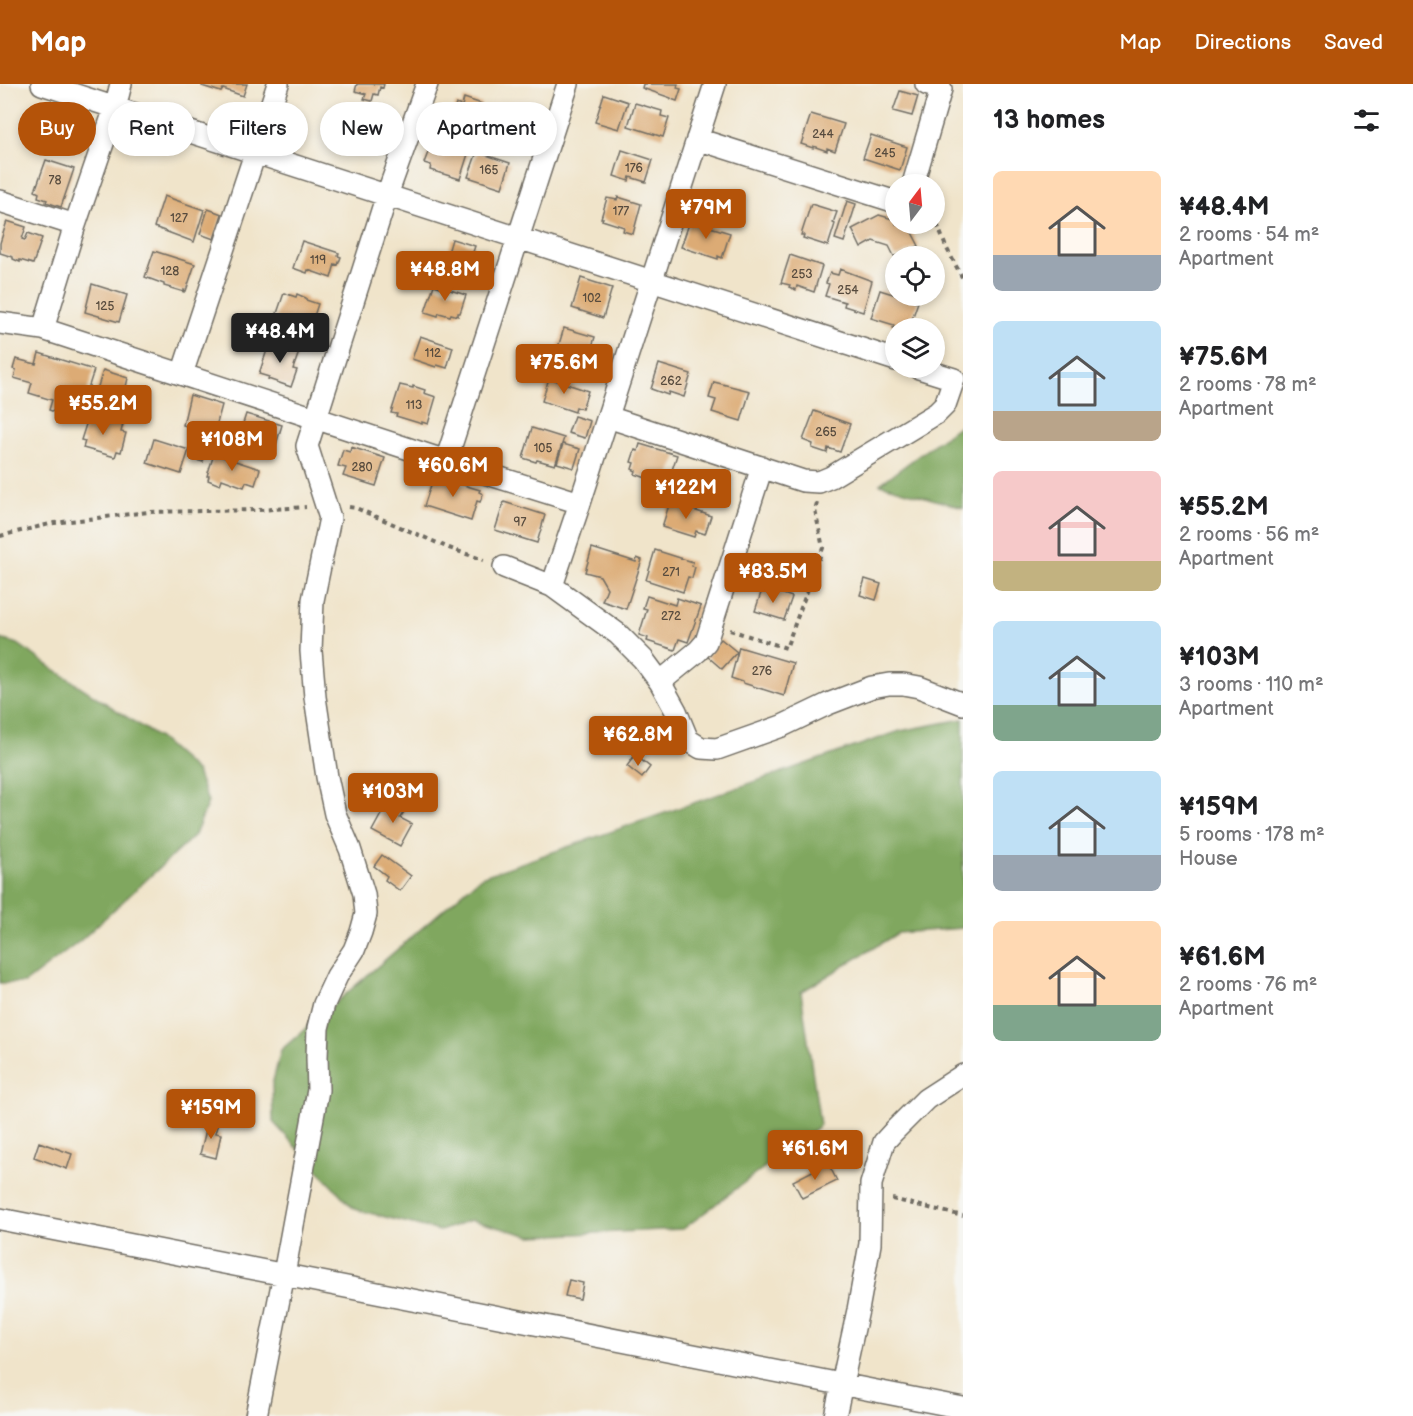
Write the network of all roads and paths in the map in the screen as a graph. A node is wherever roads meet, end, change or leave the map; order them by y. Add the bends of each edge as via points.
1 (42, 84) edge
2 (121, 84) edge
3 (279, 84) edge
4 (427, 84) edge
5 (568, 84) edge
6 (715, 84) edge
7 (926, 84) edge
8 (116, 102) edge
9 (273, 102) edge
10 (108, 106) edge
11 (108, 128) edge
12 (697, 139) junction
13 (255, 156) edge
14 (265, 156) edge
15 (916, 174) edge
16 (387, 195) junction
17 (885, 199) edge
18 (0, 201) edge
19 (75, 225) junction
20 (941, 234) edge
21 (518, 238) junction
22 (963, 279) edge
23 (651, 280) junction
24 (0, 323) edge
25 (43, 329) junction
26 (885, 356) edge
27 (182, 374) junction
28 (945, 376) edge
29 (608, 417) junction
30 (316, 418) junction
31 (446, 461) junction
32 (762, 467) junction
33 (819, 482) junction
34 (580, 503) junction
35 (327, 505) junction
36 (0, 536) edge
37 (504, 567) joint
38 (552, 586) junction
39 (711, 625) junction
40 (660, 682) junction
41 (963, 704) edge
42 (963, 1075) edge
43 (871, 1184) junction
44 (963, 1216) edge
45 (0, 1219) edge
46 (285, 1274) junction
47 (841, 1384) junction
48 (963, 1408) edge
49 (256, 1416) edge
50 (835, 1416) edge

1 - 10 street
2 - 8 street
3 - 9 street
4 - 16 street
5 - 21 street
6 - 12 street
7 - 15 street via 941,89
11 - 19 street
12 - 17 street
12 - 23 street
13 - 27 street
14 - 16 street
16 - 21 street
16 - 30 street
18 - 19 street
19 - 25 street
20 - 22 path
21 - 23 street
21 - 31 street
23 - 26 street
23 - 29 street
24 - 25 street
25 - 27 street
27 - 30 street
28 - 33 street via 954,379 945,405 937,413
29 - 32 street
29 - 34 street
30 - 31 street
30 - 35 street via 307,446
31 - 34 street
32 - 33 street via 803,481
32 - 39 street
33 - 39 path via 815,510 823,548 786,648
34 - 38 street
35 - 36 path via 148,512 54,523
35 - 37 path via 356,508
35 - 46 street via 330,518 313,600 311,651 315,697 335,814 364,894 366,914 354,950 324,1004 318,1028 318,1090
37 - 38 street
38 - 40 street via 618,634
39 - 40 street via 703,647
40 - 41 street via 688,740 701,748 717,749 872,687 889,684 919,687
42 - 43 street via 926,1099 889,1136
43 - 44 path via 883,1189 889,1198
43 - 47 street via 870,1244
45 - 46 street
46 - 47 street
46 - 49 street
47 - 48 street
47 - 50 street

